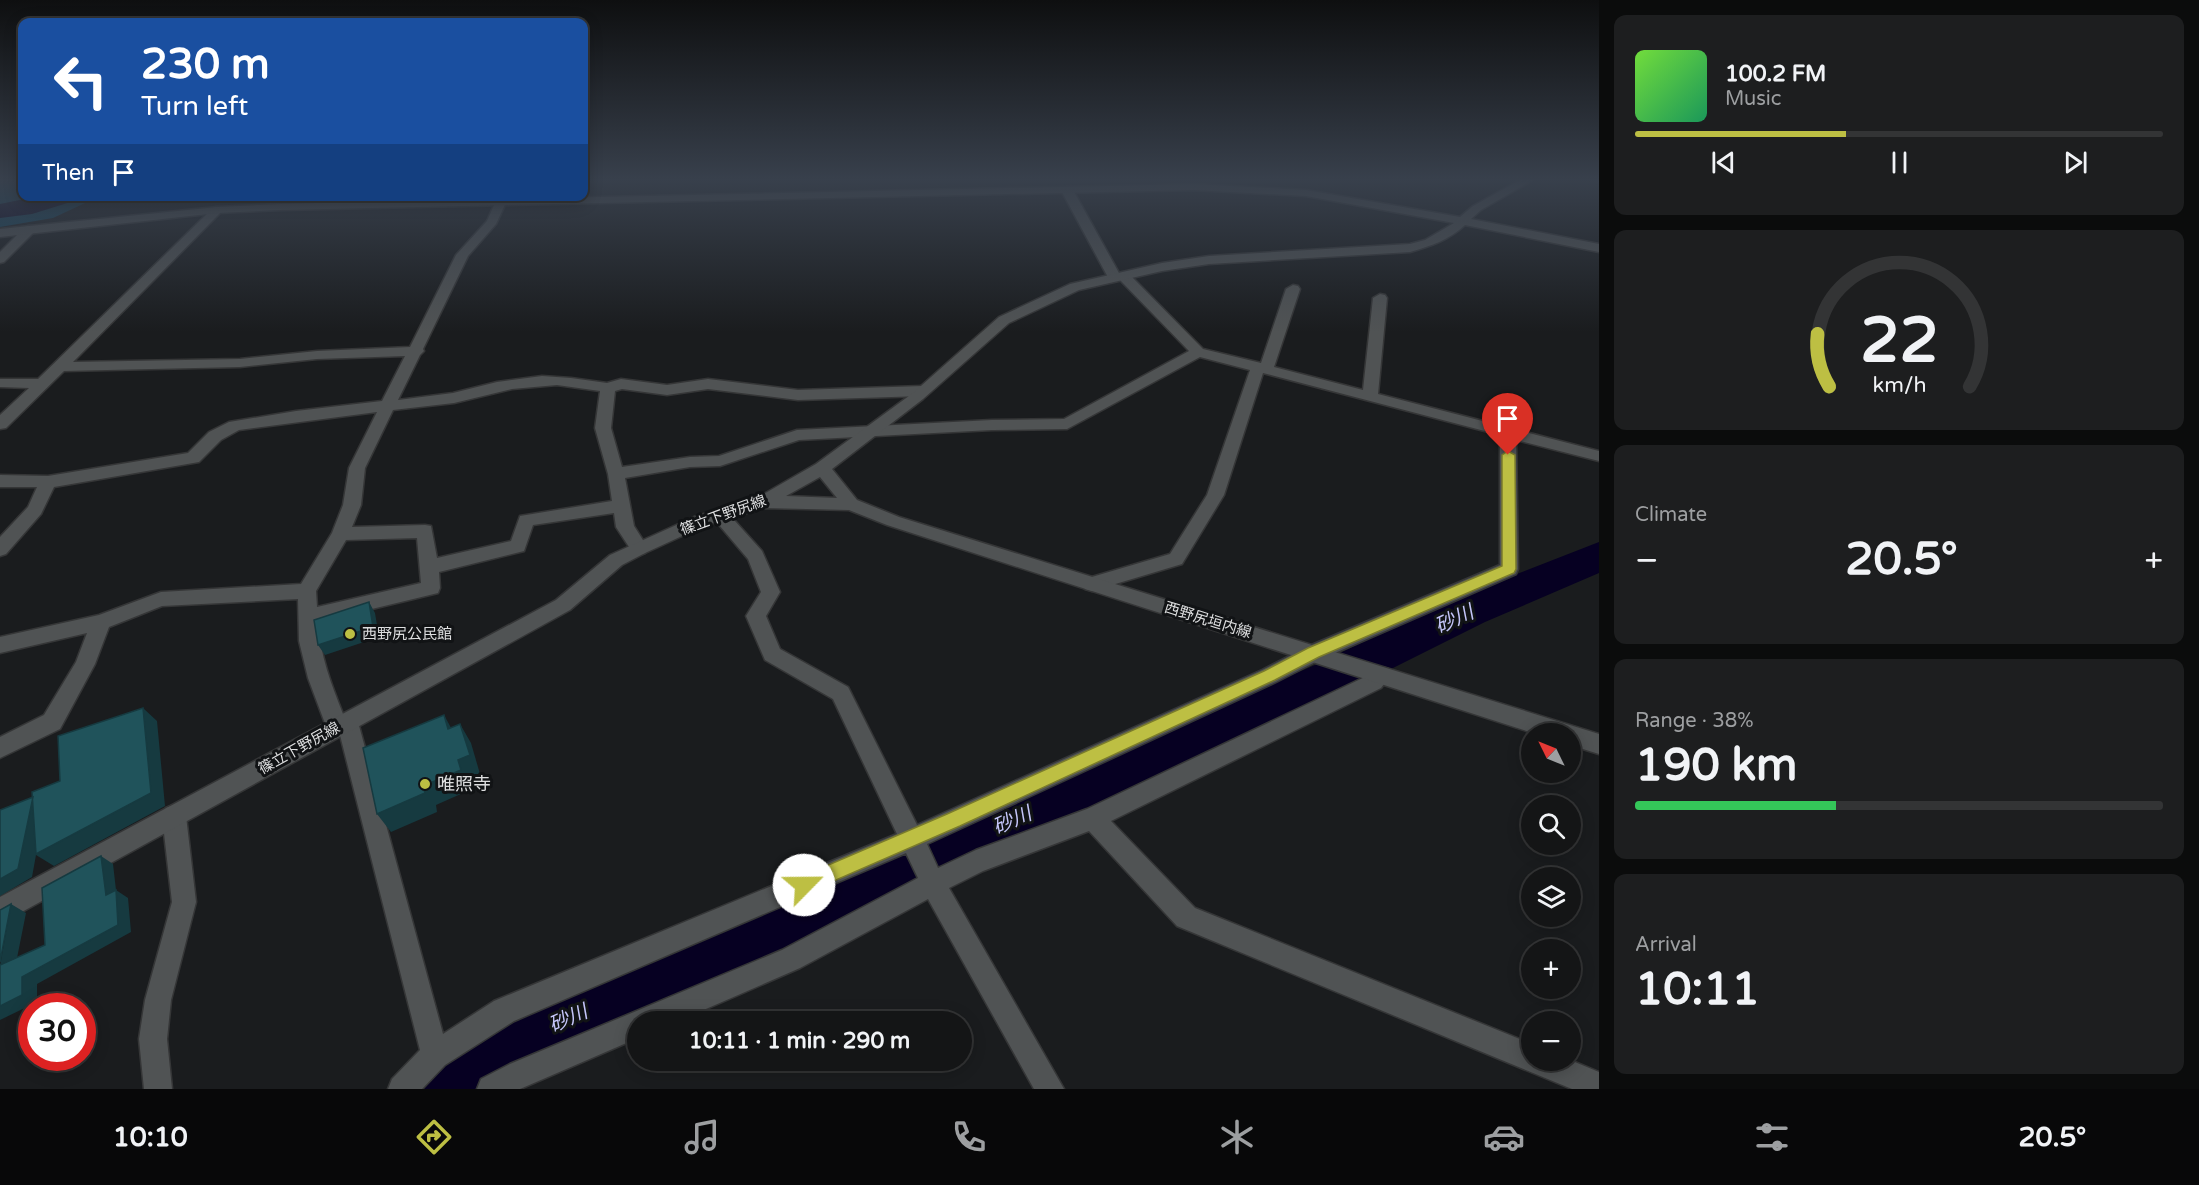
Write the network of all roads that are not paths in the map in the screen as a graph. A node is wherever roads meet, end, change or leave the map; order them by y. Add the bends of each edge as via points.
1 (21, 231) edge
2 (28, 231) edge
3 (196, 231) edge
4 (484, 231) edge
5 (1092, 231) edge
6 (1451, 231) edge
7 (1512, 231) edge
8 (0, 233) edge
9 (1599, 248) edge
10 (0, 259) edge
11 (1119, 277) junction
12 (1293, 289) dead end
13 (1380, 298) dead end
14 (417, 351) junction
15 (1198, 351) junction
16 (60, 367) junction
17 (1262, 368) junction
18 (0, 382) edge
19 (41, 384) junction
20 (608, 388) junction
21 (923, 391) junction
22 (1370, 396) junction
23 (387, 406) junction
24 (0, 424) edge
25 (873, 432) junction
26 (1508, 432) junction
27 (1599, 456) edge
28 (822, 468) junction
29 (616, 474) junction
30 (0, 481) edge
31 (48, 482) junction
32 (763, 502) junction
33 (851, 504) junction
34 (621, 506) junction
35 (720, 515) junction
36 (341, 534) junction
37 (639, 548) junction
38 (0, 549) edge
39 (430, 567) junction
40 (1092, 584) junction
41 (307, 591) junction
42 (307, 616) junction
43 (101, 622) junction
44 (0, 645) edge
45 (1321, 655) junction
46 (1374, 673) junction
47 (1534, 723) edge
48 (342, 724) junction
49 (1581, 738) edge
50 (1599, 744) edge
51 (0, 748) edge
52 (174, 816) junction
53 (1093, 818) junction
54 (914, 844) junction
55 (930, 878) junction
56 (0, 911) edge
57 (669, 1011) edge
58 (627, 1029) edge
59 (1521, 1053) edge
60 (435, 1055) junction
61 (1563, 1071) edge
62 (1599, 1086) edge
63 (158, 1089) edge
64 (402, 1089) edge
65 (491, 1089) edge
66 (1050, 1089) edge

1 - 8 street
2 - 10 street
3 - 16 street
4 - 14 street via 462,255
5 - 11 street
6 - 11 street, 篠立下野尻線 via 1410,248 1209,260
7 - 9 street
11 - 15 street
11 - 21 street, 篠立下野尻線 via 1075,287 1004,320
12 - 17 street
13 - 22 street
14 - 16 street via 240,363
14 - 23 street
15 - 17 street
15 - 25 street via 1067,424
16 - 19 street
17 - 22 street
17 - 40 street via 1215,495 1176,559
18 - 19 street
19 - 24 street
20 - 21 street via 621,384 667,390 708,384 798,395
20 - 23 street via 571,382 521,383 454,398
20 - 29 street via 603,428
21 - 25 street, 篠立下野尻線
22 - 26 street
23 - 31 street via 235,426 215,436 193,458
23 - 36 street via 357,468 352,505
25 - 28 street, 篠立下野尻線
25 - 29 street via 797,435 720,461
26 - 27 street
26 - 45 street via 1509,569
28 - 32 street, 篠立下野尻線
28 - 33 street, 西野尻垣内線
29 - 34 street
30 - 31 street
31 - 38 street via 35,510
32 - 33 street, 西野尻垣内線
32 - 35 street, 篠立下野尻線
33 - 40 street, 西野尻垣内線
34 - 37 street via 625,527
34 - 39 street via 526,520 518,546
35 - 37 street, 篠立下野尻線
35 - 54 street via 756,556 771,592 756,616 772,654 841,693
36 - 39 street via 425,531
36 - 41 street
37 - 48 street, 篠立下野尻線 via 616,560 563,605
39 - 42 street via 431,588
40 - 45 street, 西野尻垣内線
41 - 42 street
41 - 43 street via 161,599
42 - 48 street via 318,678
43 - 44 street
43 - 51 street via 85,664 52,722
45 - 46 street, 西野尻垣内線
45 - 54 street
46 - 47 street, 西野尻垣内線
46 - 53 street via 1374,682
48 - 52 street, 篠立下野尻線
48 - 60 street
49 - 50 street, 西野尻垣内線
52 - 56 street, 篠立下野尻線
52 - 63 street via 184,902 158,1000 153,1039
53 - 55 street
53 - 59 street via 1186,916
54 - 55 street
54 - 60 street via 504,1011
55 - 57 street via 791,959
55 - 66 street
58 - 65 street
60 - 64 street
61 - 62 street

